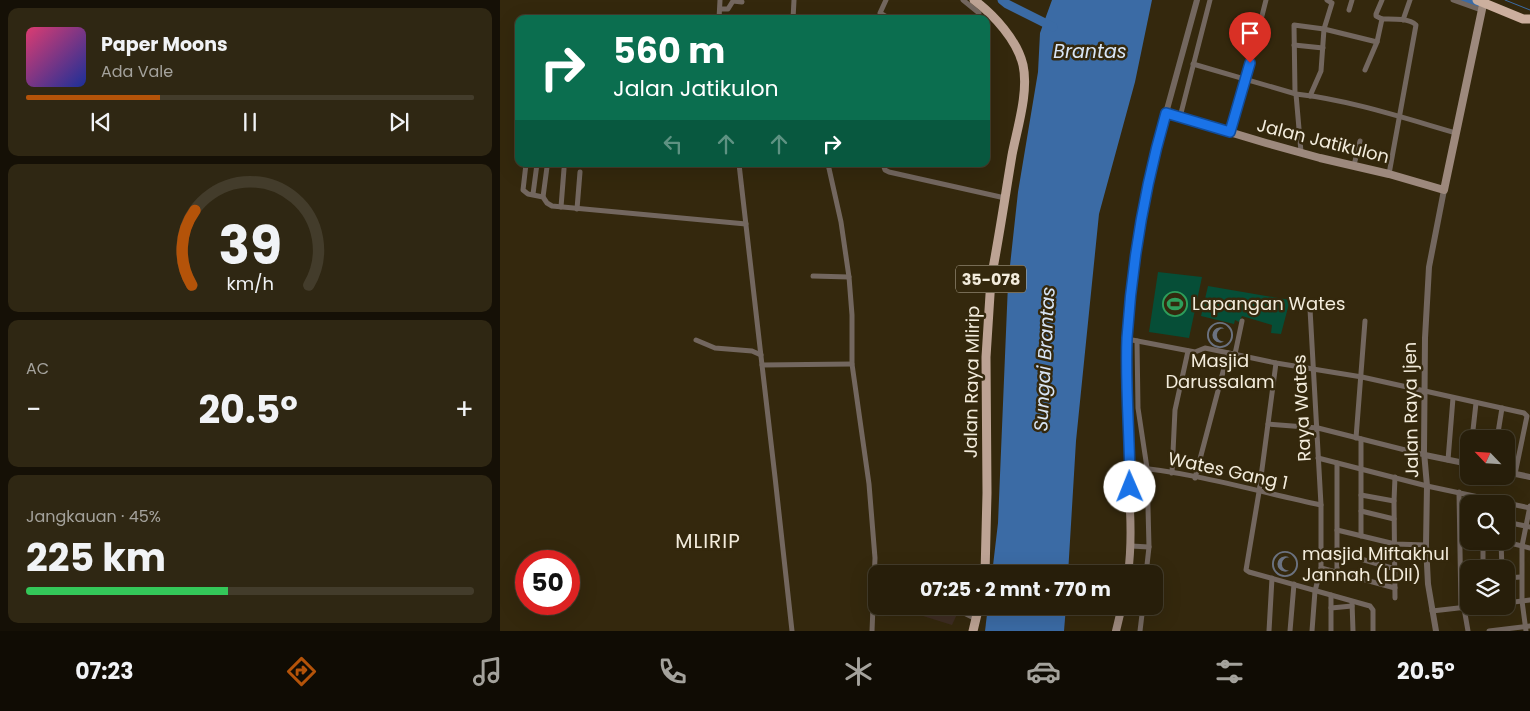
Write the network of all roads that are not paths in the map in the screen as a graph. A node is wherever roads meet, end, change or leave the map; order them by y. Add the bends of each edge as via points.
1 (720, 0) edge
2 (794, 0) edge
3 (886, 0) edge
4 (963, 0) edge
5 (1197, 0) edge
6 (1210, 0) edge
7 (1266, 0) edge
8 (1328, 0) edge
9 (1352, 0) edge
10 (1382, 0) edge
11 (1410, 0) edge
12 (1453, 0) edge
13 (977, 1) edge
14 (742, 2) dead end
15 (1482, 2) edge
16 (720, 9) junction
17 (1349, 10) dead end
18 (980, 14) edge
19 (719, 15) edge
20 (793, 15) edge
21 (883, 15) edge
22 (1530, 18) edge
23 (1382, 19) junction
24 (1403, 20) junction
25 (990, 22) edge
26 (1324, 29) junction
27 (1377, 42) junction
28 (1294, 45) junction
29 (1322, 48) junction
30 (1194, 64) junction
31 (1365, 70) dead end
32 (1246, 80) junction
33 (1295, 94) junction
34 (1310, 96) junction
35 (1166, 113) junction
36 (1180, 117) junction
37 (1400, 117) junction
38 (1230, 132) junction
39 (1456, 133) junction
40 (1360, 141) dead end
41 (1301, 152) junction
42 (1354, 165) junction
43 (526, 167) edge
44 (537, 167) edge
45 (547, 167) dead end
46 (739, 167) edge
47 (829, 167) edge
48 (884, 167) edge
49 (564, 169) dead end
50 (580, 172) dead end
51 (1389, 174) junction
52 (1444, 190) junction
53 (533, 194) junction
54 (543, 197) junction
55 (1005, 198) junction
56 (561, 207) junction
57 (578, 209) junction
58 (746, 224) junction
59 (813, 276) dead end
60 (849, 277) junction
61 (1310, 309) dead end
62 (1242, 321) dead end
63 (1365, 322) dead end
64 (1127, 339) junction
65 (696, 340) dead end
66 (1137, 341) junction
67 (1188, 351) junction
68 (1228, 353) junction
69 (1235, 354) junction
70 (760, 355) junction
71 (1276, 363) junction
72 (852, 364) junction
73 (762, 365) junction
74 (1313, 369) junction
75 (1362, 377) junction
76 (1425, 392) junction
77 (1453, 398) junction
78 (1476, 403) junction
79 (1138, 408) junction
80 (1502, 408) junction
81 (1128, 409) junction
82 (1268, 424) junction
83 (1318, 428) junction
84 (1473, 430) edge
85 (1498, 430) edge
86 (1358, 438) junction
87 (1425, 455) junction
88 (1318, 458) junction
89 (1448, 460) junction
90 (1460, 462) edge
91 (1337, 463) junction
92 (1130, 467) junction
93 (1147, 468) junction
94 (1361, 470) junction
95 (1172, 473) junction
96 (1515, 474) joint
97 (1530, 477) edge
98 (1195, 478) junction
99 (1395, 478) junction
100 (1427, 486) junction
101 (1259, 492) junction
102 (1459, 492) junction
103 (1361, 495) junction
104 (1473, 495) edge
105 (1394, 501) junction
106 (1515, 504) edge
107 (1321, 505) junction
108 (1530, 507) edge
109 (1361, 511) junction
110 (1394, 519) junction
111 (1515, 524) edge
112 (1528, 526) edge
113 (1337, 530) junction
114 (1361, 536) junction
115 (1395, 544) junction
116 (1515, 544) edge
117 (1426, 545) junction
118 (1131, 546) junction
119 (1149, 546) junction
120 (1522, 546) junction
121 (1530, 548) edge
122 (1337, 552) junction
123 (875, 565) edge
124 (984, 565) edge
125 (1129, 565) edge
126 (1147, 565) edge
127 (1321, 568) junction
128 (1395, 568) junction
129 (1337, 573) junction
130 (1515, 577) edge
131 (1521, 577) junction
132 (1272, 578) junction
133 (1460, 583) edge
134 (1294, 584) junction
135 (1395, 588) junction
136 (1315, 591) junction
137 (1331, 595) junction
138 (1395, 598) dead end
139 (1530, 600) edge
140 (1522, 601) junction
141 (1515, 602) edge
142 (1352, 604) junction
143 (1331, 608) junction
144 (1460, 608) edge
145 (1432, 611) junction
146 (873, 615) edge
147 (968, 615) edge
148 (977, 615) edge
149 (1120, 615) edge
150 (1142, 615) edge
151 (1465, 615) edge
152 (976, 619) junction
153 (1527, 628) edge
154 (1502, 630) edge
155 (792, 631) edge
156 (872, 631) edge
157 (973, 631) edge
158 (1116, 631) edge
159 (1140, 631) edge
160 (1269, 631) edge
161 (1290, 631) edge
162 (1312, 631) edge
163 (1331, 631) edge
164 (1353, 631) edge
165 (1374, 631) edge
166 (1436, 631) edge
167 (1468, 631) edge
168 (1489, 631) edge

1 - 16 street
2 - 20 street
3 - 21 street via 880,13
4 - 18 street
5 - 35 street
6 - 30 street
7 - 32 street
8 - 26 street via 1332,3
9 - 17 street
10 - 23 street via 1376,15
11 - 24 street
12 - 15 street
13 - 18 main road, Jalan Raya Mlirip / 35-078
14 - 16 street via 733,1 728,9
15 - 22 highway via 1523,19
15 - 39 main road
16 - 19 street
23 - 24 street
23 - 27 street
24 - 37 street via 1416,25
25 - 55 main road, Jalan Raya Mlirip / 35-078 via 1012,41 1021,58 1024,74
26 - 27 street
26 - 28 street via 1294,24
26 - 29 street
27 - 31 street
28 - 29 street
28 - 33 street
29 - 34 street via 1322,71
30 - 32 street
30 - 36 street
32 - 33 street
32 - 38 street
33 - 34 street
33 - 41 street
34 - 37 street
35 - 36 main road, Jalan Jatikulon
35 - 64 main road via 1152,160 1137,243
36 - 38 main road, Jalan Jatikulon
37 - 39 street
37 - 51 street
38 - 41 main road, Jalan Jatikulon
39 - 52 main road
40 - 42 street
41 - 42 main road, Jalan Jatikulon
42 - 51 main road, Jalan Jatikulon
43 - 53 street via 523,190
44 - 53 street
45 - 54 street
46 - 58 street
47 - 60 street
48 - 55 street via 889,172
49 - 56 street
50 - 57 street
51 - 52 main road, Jalan Jatikulon
52 - 76 street, Jalan Raya Ijen via 1429,267
53 - 54 street
54 - 56 street via 549,205
55 - 124 main road, Jalan Raya Mlirip / 35-078 via 991,279 986,357 988,493
56 - 57 street
57 - 58 street
58 - 70 street
59 - 60 street
60 - 72 street
61 - 74 street, Raya Wates
62 - 69 street
63 - 75 street
64 - 66 street
64 - 81 main road
65 - 70 street via 715,348 752,351
66 - 67 street
66 - 79 street
67 - 68 street via 1205,348
67 - 95 street via 1175,410
68 - 69 street
68 - 98 street
69 - 71 street
70 - 73 street
71 - 74 street
71 - 82 street
72 - 73 street
72 - 123 street via 869,484
73 - 155 street
74 - 75 street
74 - 83 street, Raya Wates
75 - 76 street
75 - 86 street
76 - 77 street
76 - 87 street, Jalan Raya Ijen
77 - 78 street
77 - 89 street
78 - 80 street
78 - 84 street
79 - 81 street
79 - 93 street
80 - 85 street
80 - 96 street via 1526,413 1527,416
81 - 92 main road
82 - 83 street
82 - 101 street
83 - 86 street
83 - 88 street, Raya Wates
86 - 87 street
86 - 94 street
87 - 89 street
87 - 100 street, Jalan Raya Ijen
88 - 91 street
88 - 107 street, Raya Wates
89 - 90 street
91 - 94 street
91 - 113 street
92 - 93 street, Wates Gang 1
92 - 118 main road
93 - 95 street, Wates Gang 1
93 - 119 street
94 - 99 street
94 - 103 street
95 - 98 street, Wates Gang 1
96 - 97 street
98 - 101 street, Wates Gang 1
99 - 100 street
99 - 105 street
100 - 102 street
100 - 117 street, Jalan Raya Ijen
101 - 107 street, Wates Gang 1
101 - 132 street via 1246,570
102 - 104 street
102 - 133 street
103 - 105 street
103 - 109 street
105 - 110 street
106 - 108 street
107 - 127 street, Raya Wates
108 - 112 street
109 - 110 street
109 - 114 street
110 - 115 street
111 - 112 street
112 - 120 street
113 - 114 street
113 - 122 street
114 - 115 street
115 - 117 street
115 - 128 street
116 - 120 street
117 - 145 street, Jalan Raya Ijen
118 - 119 street
118 - 125 main road
119 - 126 street
120 - 121 street
120 - 131 street
122 - 128 street
122 - 129 street
127 - 129 street
127 - 136 street, Raya Wates
128 - 135 street
129 - 135 street
130 - 131 street
131 - 140 street
132 - 134 street
132 - 160 street
134 - 136 street
134 - 161 street
135 - 138 street
136 - 137 street
136 - 162 street, Raya Wates
137 - 142 street
137 - 143 street
139 - 140 street
140 - 141 street
140 - 153 street
142 - 143 street
142 - 164 street
142 - 165 street via 1372,608
143 - 163 street
144 - 145 street
145 - 166 street, Jalan Raya Ijen
146 - 156 street
147 - 152 street
148 - 152 main road
149 - 158 main road
150 - 159 street
151 - 167 street
152 - 157 main road
153 - 154 street
154 - 168 street

